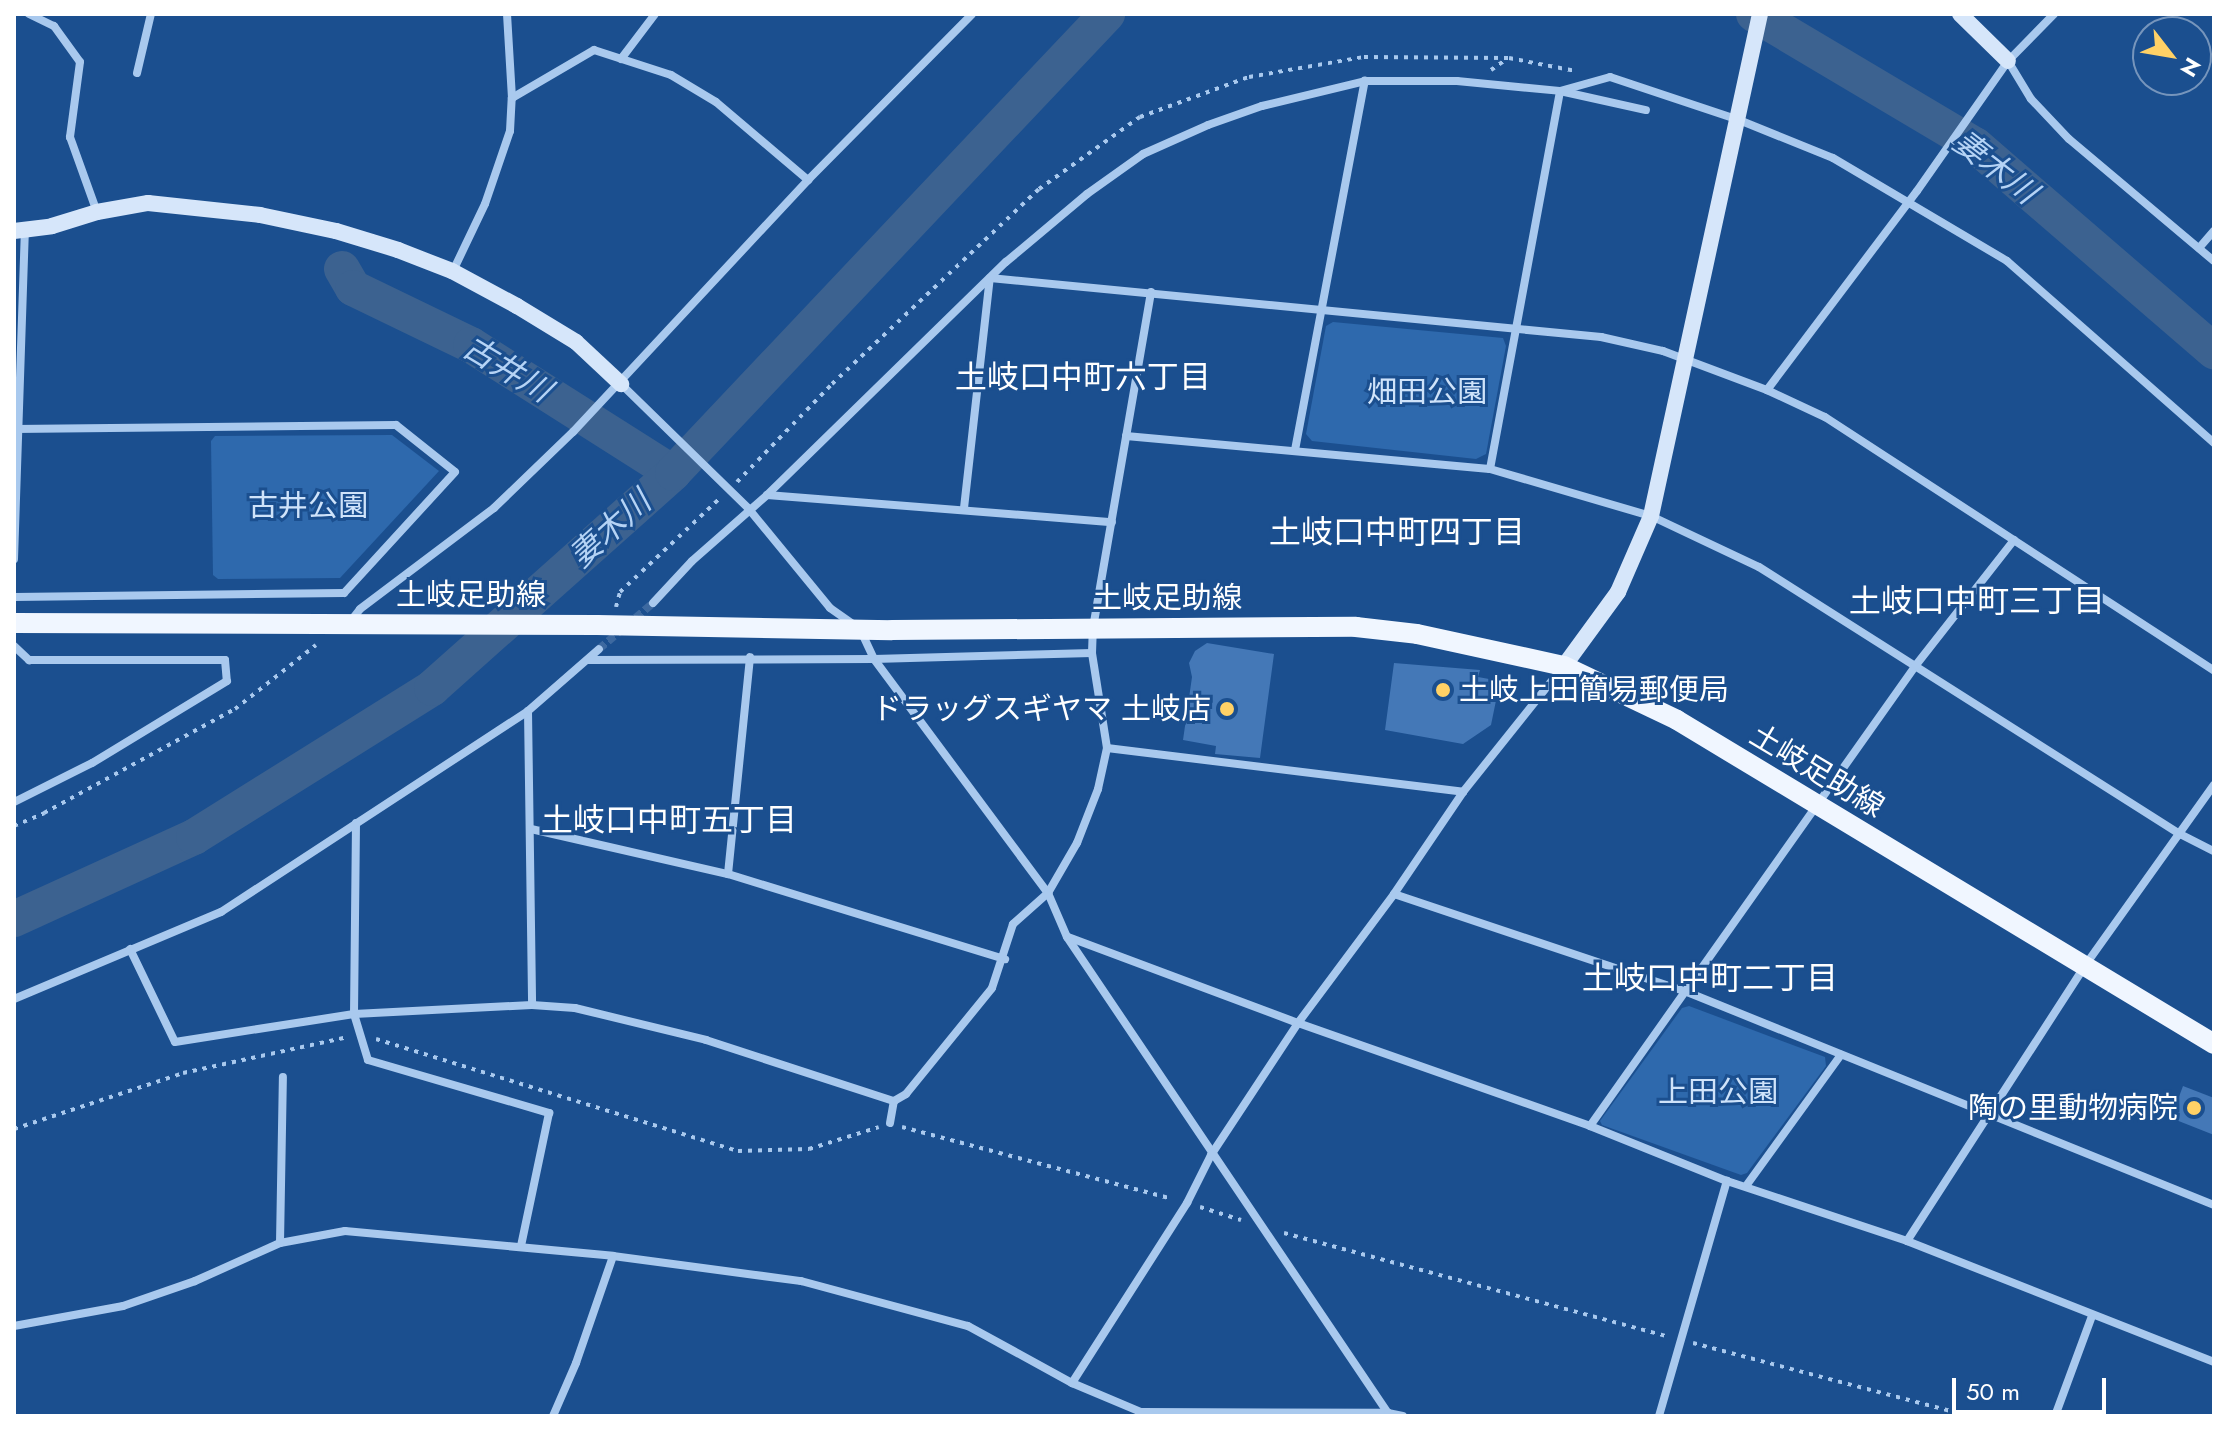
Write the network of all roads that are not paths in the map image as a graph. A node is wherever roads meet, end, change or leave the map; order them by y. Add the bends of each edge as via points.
1 (29, 14) edge
2 (151, 14) edge
3 (507, 14) edge
4 (655, 14) edge
5 (972, 14) edge
6 (1760, 14) edge
7 (1960, 14) edge
8 (2054, 14) edge
9 (621, 59) junction
10 (2008, 61) junction
11 (137, 73) dead end
12 (1365, 81) junction
13 (1560, 91) junction
14 (512, 98) junction
15 (1646, 110) dead end
16 (1739, 120) junction
17 (808, 180) junction
18 (1909, 202) junction
19 (97, 212) junction
20 (20, 230) edge
21 (2214, 231) edge
22 (2199, 248) junction
23 (2214, 261) edge
24 (452, 271) junction
25 (990, 278) junction
26 (1151, 292) junction
27 (1321, 312) junction
28 (1516, 329) junction
29 (1685, 360) junction
30 (627, 390) junction
31 (1767, 390) junction
32 (16, 429) edge
33 (1126, 436) junction
34 (2214, 443) edge
35 (1295, 450) junction
36 (1490, 469) junction
37 (767, 495) junction
38 (748, 508) junction
39 (964, 508) junction
40 (1651, 516) junction
41 (1112, 522) junction
42 (2014, 540) junction
43 (14, 559) edge
44 (14, 597) edge
45 (653, 603) tunnel mouth
46 (14, 623) edge
47 (355, 626) junction
48 (1093, 628) junction
49 (860, 629) junction
50 (14, 646) edge
51 (599, 649) tunnel mouth
52 (1092, 653) junction
53 (750, 657) junction
54 (874, 659) junction
55 (587, 660) junction
56 (1916, 665) junction
57 (1564, 666) junction
58 (2214, 671) edge
59 (528, 711) junction
60 (1107, 748) junction
61 (2214, 785) edge
62 (1463, 792) junction
63 (14, 802) edge
64 (1815, 804) junction
65 (356, 823) junction
66 (531, 829) junction
67 (2180, 834) junction
68 (2214, 851) edge
69 (728, 874) junction
70 (1048, 893) junction
71 (1394, 894) junction
72 (1067, 937) junction
73 (130, 949) junction
74 (1005, 959) junction
75 (2084, 967) junction
76 (1687, 992) junction
77 (14, 999) edge
78 (532, 1005) junction
79 (354, 1014) junction
80 (1298, 1023) junction
81 (2214, 1044) edge
82 (1841, 1055) junction
83 (283, 1077) dead end
84 (894, 1101) junction
85 (1990, 1112) junction
86 (890, 1123) road end
87 (1590, 1126) junction
88 (1211, 1155) junction
89 (1727, 1181) junction
90 (1746, 1186) junction
91 (2214, 1205) edge
92 (1907, 1241) junction
93 (280, 1243) junction
94 (521, 1246) junction
95 (613, 1256) junction
96 (2092, 1316) junction
97 (14, 1326) edge
98 (2214, 1362) edge
99 (1072, 1383) junction
100 (1388, 1413) junction
101 (1180, 1414) edge
102 (553, 1416) edge
103 (1403, 1416) edge
104 (1659, 1416) edge
105 (2055, 1416) edge

1 - 19 street via 54,26 80,62 70,137
2 - 11 street
3 - 14 street
4 - 9 street
5 - 17 street
6 - 16 street
7 - 10 street
8 - 10 street
9 - 14 street via 594,50
9 - 17 street via 671,75 716,102
10 - 18 street
10 - 22 street via 2031,99 2069,139
12 - 13 street via 1457,81
12 - 25 street via 1262,106 1143,154 1087,194
12 - 27 street
13 - 15 street
13 - 16 street via 1610,77
13 - 28 street
14 - 24 street via 510,131 489,192
16 - 18 street via 1833,158
16 - 29 street
17 - 30 street
18 - 31 street
18 - 34 street via 2007,261
19 - 20 street
19 - 24 street via 148,203 260,215 386,246
20 - 32 street
21 - 22 street
22 - 23 street
24 - 30 street via 576,342
25 - 26 street
25 - 37 street
25 - 39 street
26 - 27 street
26 - 33 street
27 - 28 street
27 - 35 street
28 - 29 street via 1601,337
28 - 36 street
29 - 31 street
29 - 40 street
30 - 38 street
30 - 47 street via 494,508 360,609
31 - 42 street via 1825,417
32 - 43 street
32 - 44 street via 396,425 455,472 344,593
33 - 35 street
33 - 41 street
35 - 36 street
36 - 40 street
37 - 38 street
37 - 39 street
38 - 45 street
38 - 49 street via 830,608
39 - 41 street
40 - 56 street via 1759,567
40 - 57 street via 1618,592
41 - 48 street
42 - 56 street
42 - 58 street
46 - 47 main road, 土岐足助線
47 - 49 main road, 土岐足助線
48 - 49 main road, 土岐足助線
48 - 52 street
48 - 57 main road, 土岐足助線 via 1356,627 1417,634
49 - 54 street
50 - 63 street via 29,660 225,660 227,681 92,763
51 - 55 street
52 - 54 street
52 - 60 street
53 - 54 street
53 - 55 street
53 - 69 street
54 - 70 street
55 - 59 street
56 - 64 street
56 - 67 street
57 - 62 street
57 - 64 main road, 土岐足助線 via 1677,720
59 - 65 street
59 - 66 street
60 - 62 street
60 - 70 street via 1089,817
61 - 67 street
62 - 71 street
64 - 75 main road, 土岐足助線
64 - 76 street
65 - 73 street via 221,912
65 - 79 street
66 - 69 street
66 - 78 street
67 - 68 street
67 - 75 street
69 - 74 street
70 - 72 street
70 - 74 street via 1013,924
71 - 76 street
71 - 80 street
72 - 80 street
72 - 88 street
73 - 77 street
73 - 79 street via 175,1042
74 - 84 street via 983,999 906,1094
75 - 81 main road, 土岐足助線
75 - 85 street
76 - 82 street
76 - 87 street
78 - 79 street
78 - 84 street via 575,1008 706,1040
79 - 94 street via 368,1060 549,1113
80 - 87 street
80 - 88 street
82 - 85 street
82 - 90 street
83 - 93 street
84 - 86 street
85 - 91 street
85 - 92 street
87 - 89 street
88 - 99 street via 1187,1203
88 - 100 street via 1266,1228
89 - 90 street
89 - 104 street
90 - 92 street
92 - 96 street
93 - 94 street via 345,1231
93 - 97 street via 123,1306
94 - 95 street
95 - 99 street via 801,1281 968,1326
95 - 102 street
96 - 98 street
96 - 105 street
99 - 101 street via 1141,1412
100 - 101 street
100 - 103 street

